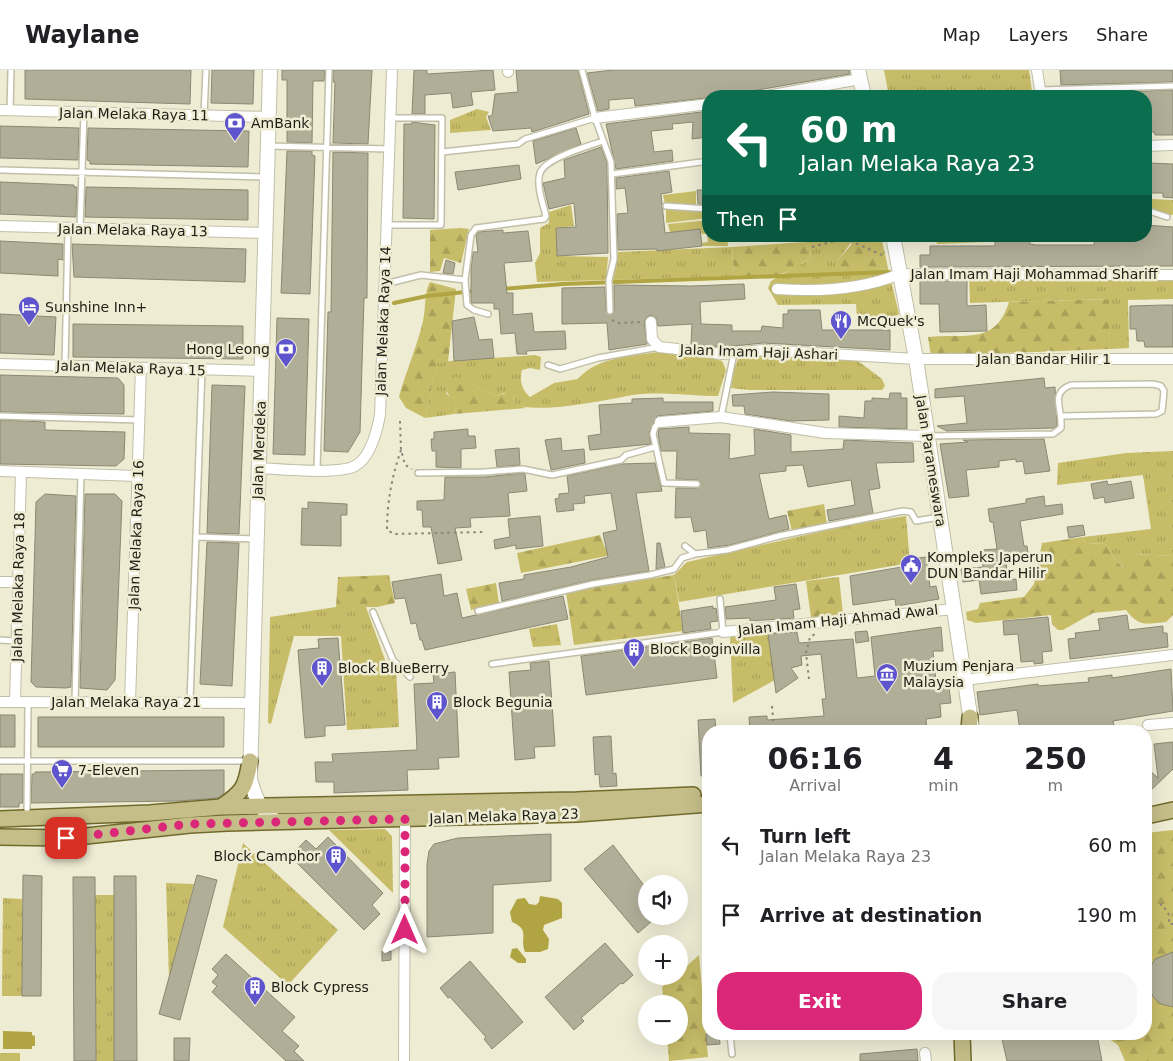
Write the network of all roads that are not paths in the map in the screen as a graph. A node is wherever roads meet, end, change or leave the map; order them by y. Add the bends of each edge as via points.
1 (11, 70) edge
2 (206, 70) edge
3 (270, 70) edge
4 (329, 70) edge
5 (392, 70) edge
6 (582, 70) edge
7 (1037, 70) edge
8 (859, 75) edge
9 (1173, 86) edge
10 (793, 90) edge
11 (863, 90) edge
12 (1040, 90) edge
13 (1097, 90) edge
14 (702, 105) edge
15 (5, 110) edge
16 (84, 113) junction
17 (204, 116) junction
18 (269, 117) junction
19 (390, 118) junction
20 (595, 118) junction
21 (603, 142) junction
22 (1173, 145) edge
23 (268, 146) junction
24 (1152, 146) edge
25 (326, 148) junction
26 (389, 149) junction
27 (442, 152) junction
28 (702, 162) edge
29 (0, 170) edge
30 (82, 172) junction
31 (612, 174) junction
32 (267, 177) junction
33 (666, 206) dead end
34 (702, 209) edge
35 (1152, 212) edge
36 (1167, 217) dead end
37 (0, 226) edge
38 (386, 226) junction
39 (68, 228) junction
40 (80, 228) junction
41 (265, 233) junction
42 (894, 242) edge
43 (900, 274) junction
44 (1173, 275) edge
45 (465, 280) junction
46 (384, 285) junction
47 (777, 289) dead end
48 (610, 311) road end
49 (488, 314) dead end
50 (651, 322) road end
51 (659, 347) junction
52 (734, 353) junction
53 (916, 359) junction
54 (1173, 359) edge
55 (0, 364) edge
56 (548, 365) dead end
57 (65, 366) junction
58 (141, 368) junction
59 (202, 370) junction
60 (261, 371) junction
61 (0, 416) edge
62 (721, 416) junction
63 (1063, 416) junction
64 (139, 420) junction
65 (660, 422) joint
66 (928, 436) junction
67 (655, 447) junction
68 (258, 468) junction
69 (316, 470) junction
70 (0, 471) edge
71 (21, 472) junction
72 (418, 473) road end
73 (81, 474) junction
74 (137, 476) junction
75 (697, 484) dead end
76 (940, 517) junction
77 (196, 537) junction
78 (256, 539) junction
79 (685, 546) dead end
80 (695, 554) junction
81 (0, 582) edge
82 (18, 582) junction
83 (720, 599) dead end
84 (954, 609) junction
85 (478, 611) dead end
86 (373, 612) dead end
87 (723, 632) junction
88 (0, 640) edge
89 (16, 641) junction
90 (1173, 655) edge
91 (492, 664) dead end
92 (410, 676) dead end
93 (964, 680) junction
94 (0, 702) edge
95 (15, 702) junction
96 (28, 702) junction
97 (75, 702) junction
98 (130, 702) junction
99 (190, 702) junction
100 (251, 703) junction
101 (1173, 723) edge
102 (970, 725) edge
103 (1148, 725) dead end
104 (0, 760) edge
105 (27, 760) junction
106 (250, 761) junction
107 (702, 801) edge
108 (260, 806) junction
109 (221, 807) junction
110 (577, 807) junction
111 (1173, 810) edge
112 (1152, 815) edge
113 (27, 818) junction
114 (0, 819) edge
115 (405, 819) junction
116 (276, 821) junction
117 (0, 837) edge
118 (731, 1040) edge
119 (962, 1040) edge
120 (732, 1054) dead end
121 (404, 1061) edge
122 (963, 1061) edge

1 - 15 lane
2 - 17 lane
3 - 18 main road, Jalan Merdeka
4 - 25 lane
5 - 19 street, Jalan Melaka Raya 14
6 - 20 lane
7 - 12 street
8 - 10 street
8 - 11 main road
9 - 13 lane
14 - 20 street
15 - 16 street, Jalan Melaka Raya 11
16 - 17 street, Jalan Melaka Raya 11
16 - 30 lane
17 - 18 street, Jalan Melaka Raya 11
18 - 23 main road, Jalan Merdeka
19 - 26 street, Jalan Melaka Raya 14
19 - 27 lane via 442,118
20 - 21 lane
20 - 27 lane via 525,138 518,144
21 - 31 lane
21 - 45 lane via 565,155 544,168 540,177 544,219 476,228 471,235
22 - 24 street
23 - 25 lane
23 - 32 main road, Jalan Merdeka
25 - 26 lane
25 - 69 lane
26 - 38 street, Jalan Melaka Raya 14
27 - 38 lane via 441,225
28 - 31 lane
29 - 30 lane
30 - 32 lane
30 - 40 lane
31 - 48 lane via 614,259 609,283
32 - 41 main road, Jalan Merdeka
33 - 34 lane
35 - 36 lane
37 - 39 street, Jalan Melaka Raya 13
38 - 46 street, Jalan Melaka Raya 14
39 - 40 street, Jalan Melaka Raya 13
39 - 57 lane
40 - 41 street, Jalan Melaka Raya 13
41 - 60 main road, Jalan Merdeka
42 - 43 main road, Jalan Parameswara
43 - 44 street, Jalan Imam Haji Mohammad Shariff
43 - 47 street, Jalan Imam Haji Mohammad Shariff via 876,284
43 - 53 main road, Jalan Parameswara
45 - 46 lane via 421,275
45 - 49 lane via 467,305
46 - 69 street, Jalan Melaka Raya 14 via 380,415 372,444 356,466 342,470
50 - 51 street via 652,339
51 - 52 street, Jalan Imam Haji Ashari
51 - 56 lane via 560,368
52 - 53 street, Jalan Imam Haji Ashari via 764,350
52 - 62 lane
53 - 54 street, Jalan Bandar Hilir 1
53 - 66 main road, Jalan Parameswara
55 - 57 street, Jalan Melaka Raya 15
57 - 58 street, Jalan Melaka Raya 15
58 - 59 street, Jalan Melaka Raya 15
58 - 64 street, Jalan Melaka Raya 16
59 - 60 street, Jalan Melaka Raya 15
59 - 77 lane
60 - 68 main road, Jalan Merdeka
61 - 64 lane
62 - 65 street
62 - 66 street via 825,433
63 - 63 lane via 1156,414 1162,411 1164,391 1161,386 1153,384 1071,385 1059,393
63 - 66 lane via 1062,428 1045,436
64 - 74 street, Jalan Melaka Raya 16
65 - 67 lane via 655,427
66 - 76 main road, Jalan Parameswara
67 - 72 lane via 626,454 621,460 552,475 523,469
67 - 75 lane via 664,483
68 - 69 street, Jalan Melaka Raya 14
68 - 78 main road, Jalan Merdeka
70 - 71 street
71 - 73 street
71 - 82 street, Jalan Melaka Raya 18
73 - 74 street
73 - 97 lane
74 - 98 street, Jalan Melaka Raya 16
76 - 80 lane via 916,521 912,512 903,511 727,550
76 - 84 main road, Jalan Parameswara
77 - 78 lane
77 - 99 lane
78 - 100 main road, Jalan Merdeka
79 - 80 lane
80 - 85 lane via 682,558 674,569 571,588
81 - 82 street
82 - 89 street, Jalan Melaka Raya 18
83 - 87 lane
84 - 87 street, Jalan Imam Haji Ahmad Awal
84 - 93 main road, Jalan Parameswara
86 - 92 lane via 393,660
87 - 91 lane
88 - 89 lane
89 - 95 street, Jalan Melaka Raya 18
90 - 93 street
93 - 102 main road, Jalan Parameswara
94 - 95 street, Jalan Melaka Raya 21
95 - 96 street, Jalan Melaka Raya 21
96 - 97 street, Jalan Melaka Raya 21
96 - 105 lane
97 - 98 street, Jalan Melaka Raya 21
98 - 99 street, Jalan Melaka Raya 21
99 - 100 street, Jalan Melaka Raya 21
100 - 106 main road, Jalan Merdeka
101 - 103 street
104 - 105 lane
105 - 106 lane
105 - 113 lane
106 - 108 main road, Jalan Merdeka via 250,779
106 - 109 main road via 244,788
107 - 110 main road, Jalan Melaka Raya 23
108 - 109 main road, Jalan Melaka Raya 23
108 - 110 main road, Jalan Melaka Raya 23
108 - 116 main road, Jalan Merdeka
109 - 113 main road, Jalan Melaka Raya 23
110 - 115 main road, Jalan Melaka Raya 23
111 - 112 main road
113 - 114 main road, Jalan Melaka Raya 23
115 - 116 main road, Jalan Melaka Raya 23
115 - 121 street
116 - 117 main road, Jalan Melaka Raya 23 via 190,824 66,838
118 - 120 lane
119 - 122 main road

